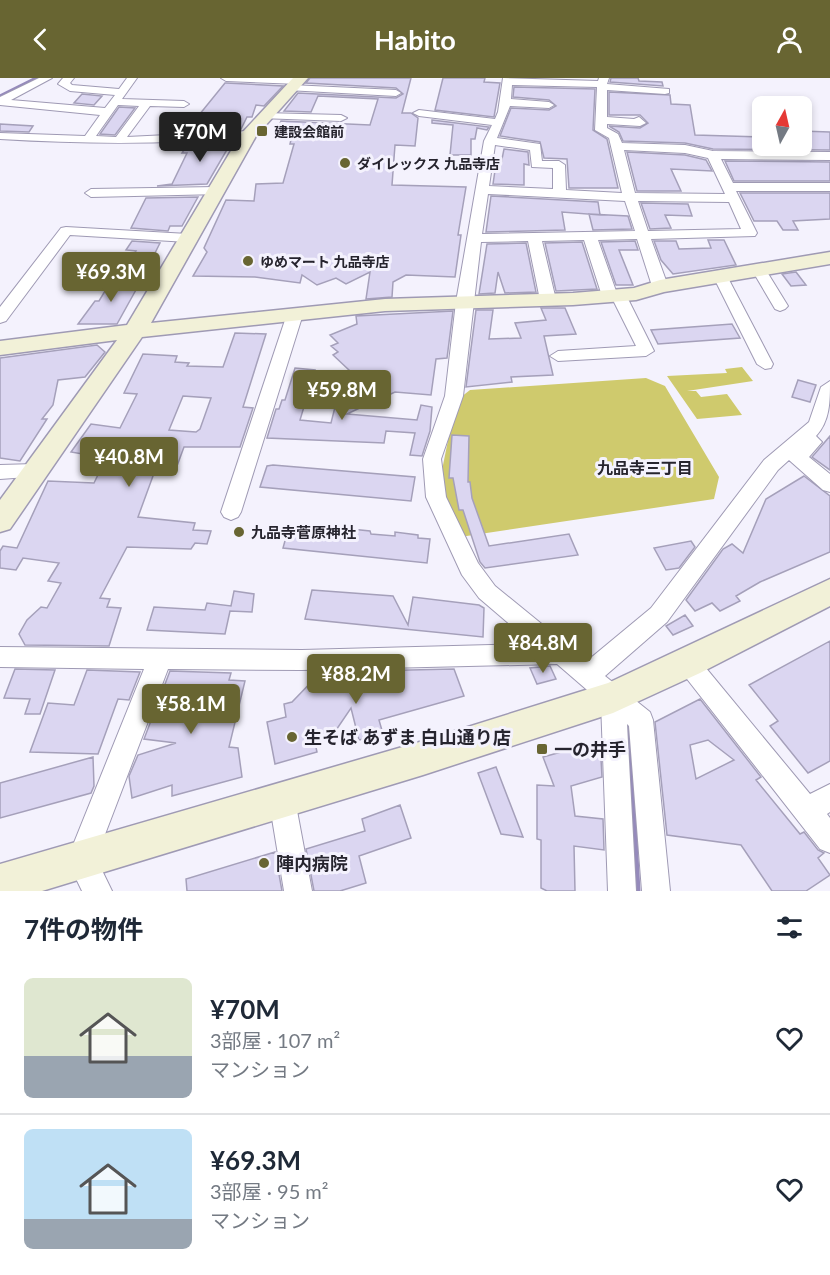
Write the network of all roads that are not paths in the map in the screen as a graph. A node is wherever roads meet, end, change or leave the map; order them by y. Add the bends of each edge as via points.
1 (28, 78) edge
2 (47, 78) edge
3 (226, 78) edge
4 (68, 79) edge
5 (507, 80) edge
6 (297, 82) edge
7 (602, 83) edge
8 (128, 84) edge
9 (665, 91) dead end
10 (0, 92) edge
11 (396, 93) dead end
12 (0, 102) edge
13 (114, 102) junction
14 (147, 103) junction
15 (184, 104) dead end
16 (549, 105) dead end
17 (462, 108) dead end
18 (107, 112) junction
19 (503, 112) junction
20 (419, 113) dead end
21 (540, 114) dead end
22 (264, 116) junction
23 (341, 118) dead end
24 (602, 120) junction
25 (640, 123) dead end
26 (249, 135) junction
27 (0, 136) edge
28 (119, 140) junction
29 (87, 141) junction
30 (490, 141) junction
31 (616, 146) junction
32 (713, 154) junction
33 (830, 156) edge
34 (830, 188) edge
35 (483, 190) junction
36 (216, 191) junction
37 (91, 193) dead end
38 (731, 193) junction
39 (560, 194) junction
40 (630, 197) junction
41 (643, 233) junction
42 (589, 235) junction
43 (534, 237) junction
44 (188, 238) junction
45 (476, 238) junction
46 (830, 258) edge
47 (759, 270) junction
48 (720, 276) junction
49 (660, 286) junction
50 (614, 296) junction
51 (548, 300) junction
52 (464, 302) junction
53 (780, 306) dead end
54 (295, 314) junction
55 (0, 318) edge
56 (135, 331) junction
57 (0, 348) edge
58 (558, 356) dead end
59 (765, 364) dead end
60 (830, 387) edge
61 (830, 415) edge
62 (35, 471) junction
63 (0, 472) edge
64 (830, 485) edge
65 (231, 512) dead end
66 (0, 521) edge
67 (830, 592) edge
68 (559, 654) junction
69 (0, 657) edge
70 (160, 659) junction
71 (688, 663) junction
72 (583, 673) junction
73 (613, 696) junction
74 (830, 797) edge
75 (282, 800) junction
76 (807, 811) junction
77 (830, 839) edge
78 (81, 860) junction
79 (0, 884) edge
80 (98, 891) edge
81 (298, 891) edge
82 (622, 891) edge
83 (656, 891) edge

1 - 10 street
2 - 12 street
3 - 6 street
4 - 8 street via 63,84 70,88
5 - 7 street
5 - 19 street
6 - 11 street
6 - 22 street
7 - 9 street
7 - 24 street
8 - 13 street
12 - 18 street
13 - 14 street
13 - 18 street
14 - 15 street
14 - 28 street
16 - 19 street
17 - 19 street
18 - 29 street
19 - 20 street
19 - 21 street
19 - 30 street
22 - 23 street
22 - 26 street
24 - 25 street
24 - 31 street via 602,130 614,136
26 - 28 street
26 - 36 street
27 - 29 street
28 - 29 street
30 - 35 street
30 - 39 street via 536,147 536,164 559,165
31 - 32 street
31 - 40 street
32 - 33 street
32 - 38 street
34 - 38 street
35 - 39 street
35 - 45 street
36 - 37 street
36 - 44 street
38 - 40 street
38 - 41 street via 750,233
39 - 40 street
40 - 41 street
41 - 42 street
41 - 49 street
42 - 43 street
42 - 50 street
43 - 45 street
43 - 51 street
44 - 55 street via 66,231
44 - 56 street
45 - 52 street
46 - 47 street
47 - 48 street
47 - 53 street
48 - 49 street
48 - 59 street
49 - 50 street
50 - 51 street
50 - 58 street via 646,351
51 - 52 street
52 - 54 street
52 - 68 street via 454,396 432,459 436,497 455,542 487,592
54 - 56 street
54 - 65 street
56 - 57 street
56 - 62 street
60 - 72 street via 817,425 771,465 659,615 596,669
61 - 64 street via 825,430 796,457
62 - 63 street
62 - 66 street
67 - 71 street
68 - 70 street
68 - 72 street
69 - 70 street
70 - 78 street
71 - 73 street
71 - 76 street
72 - 73 street
73 - 75 street
73 - 82 street
73 - 83 street via 641,720
74 - 76 street
75 - 78 street
75 - 81 street
76 - 77 street
78 - 79 street
78 - 80 street

